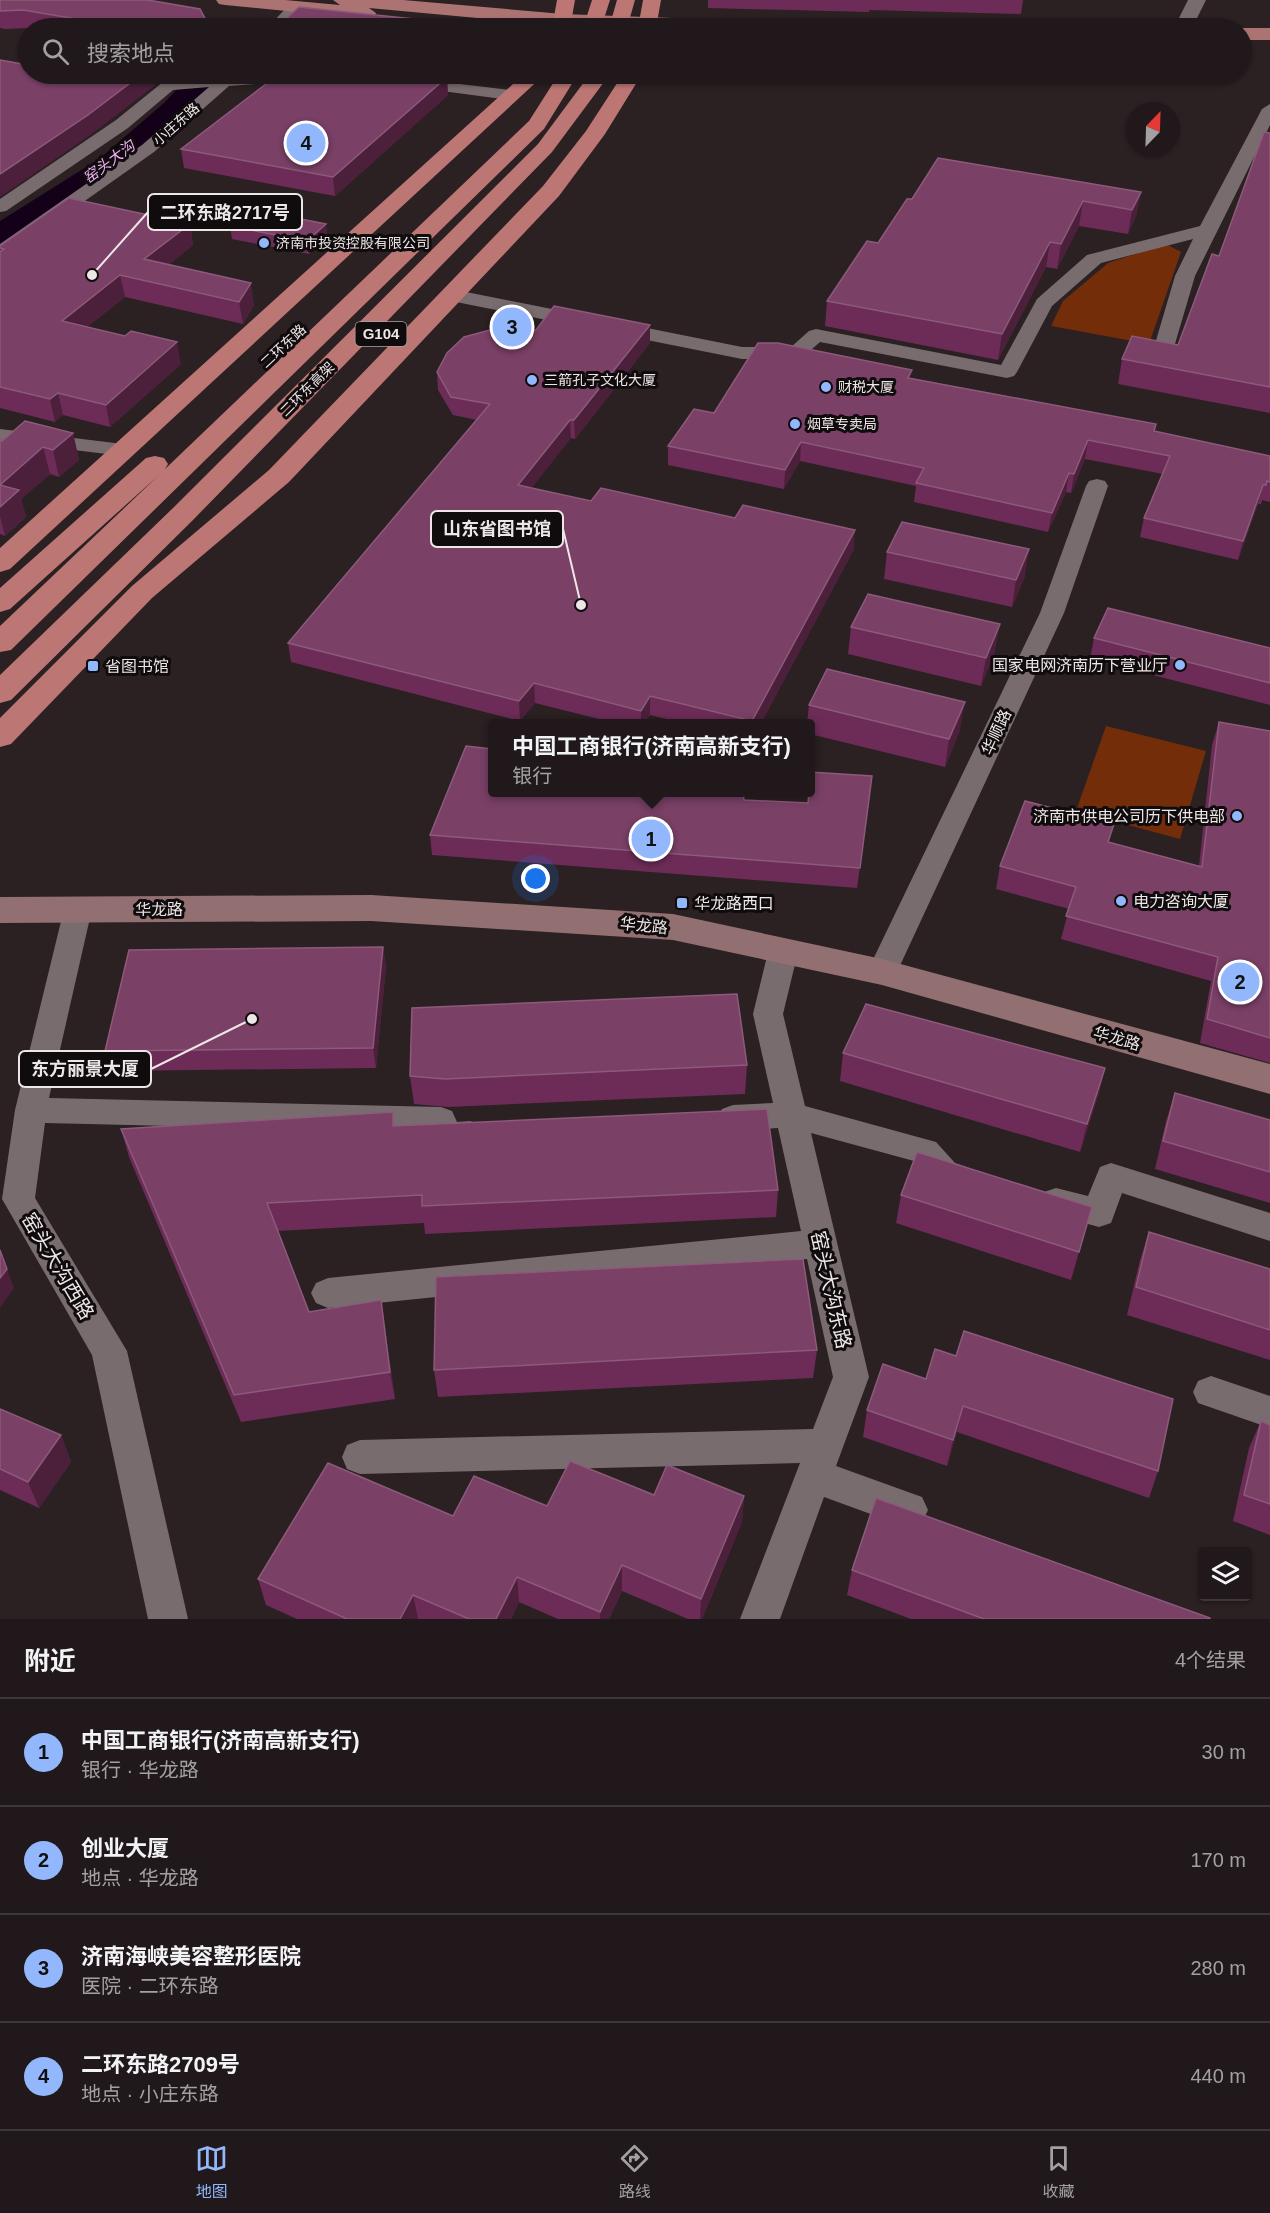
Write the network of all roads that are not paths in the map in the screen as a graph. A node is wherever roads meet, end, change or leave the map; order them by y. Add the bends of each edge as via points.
1 (225, 0) edge
2 (342, 0) edge
3 (566, 0) edge
4 (600, 0) edge
5 (626, 0) edge
6 (652, 0) edge
7 (1197, 0) edge
8 (295, 7) junction
9 (416, 12) junction
10 (284, 18) edge
11 (461, 18) edge
12 (489, 18) edge
13 (563, 18) edge
14 (595, 18) edge
15 (621, 18) edge
16 (649, 18) edge
17 (1188, 18) edge
18 (1252, 34) edge
19 (1270, 34) edge
20 (1252, 44) edge
21 (1270, 44) edge
22 (176, 84) edge
23 (220, 84) edge
24 (416, 84) edge
25 (523, 84) edge
26 (545, 84) edge
27 (548, 84) edge
28 (562, 84) edge
29 (593, 84) edge
30 (610, 84) edge
31 (626, 84) edge
32 (510, 95) junction
33 (584, 96) junction
34 (1270, 109) edge
35 (129, 125) junction
36 (165, 132) junction
37 (0, 207) edge
38 (1207, 230) junction
39 (0, 252) edge
40 (451, 295) junction
41 (1162, 354) edge
42 (0, 435) edge
43 (123, 450) junction
44 (1097, 486) dead end
45 (57, 551) junction
46 (0, 563) edge
47 (142, 592) junction
48 (0, 603) edge
49 (0, 643) edge
50 (0, 693) edge
51 (6, 730) edge
52 (78, 909) junction
53 (0, 910) edge
54 (783, 952) junction
55 (882, 972) junction
56 (1270, 1079) edge
57 (31, 1110) junction
58 (791, 1115) junction
59 (710, 1120) edge
60 (502, 1132) edge
61 (988, 1185) edge
62 (1032, 1196) edge
63 (1270, 1227) edge
64 (821, 1243) junction
65 (328, 1293) dead end
66 (1211, 1392) dead end
67 (1270, 1412) edge
68 (360, 1456) dead end
69 (819, 1461) junction
70 (935, 1519) edge
71 (168, 1619) edge
72 (760, 1619) edge

1 - 8 main road
2 - 9 main road
3 - 13 highway
4 - 14 highway
5 - 15 highway
6 - 16 highway
7 - 17 street
8 - 9 main road
8 - 10 street
9 - 11 main road
9 - 12 main road
18 - 19 main road
20 - 21 main road
22 - 35 street via 169,85
23 - 36 street, 小庄东路
24 - 32 street
25 - 32 highway, 二环东路
26 - 45 highway, 二环东路 via 543,92 483,161
27 - 45 highway via 124,478
28 - 49 highway, 二环东高架 via 537,125
29 - 33 highway, 二环东高架
30 - 47 highway, G104 via 548,165 180,533
31 - 40 highway via 595,134 551,191
32 - 43 highway, 二环东路
33 - 47 highway via 583,114 557,172 220,505
33 - 50 highway, 二环东高架 via 545,148
34 - 38 street
35 - 36 street
35 - 37 street
36 - 39 street, 小庄东路 via 97,187
38 - 40 street via 1094,259 1044,303 1007,372 816,335 796,353 742,353
38 - 41 street via 1185,276
40 - 47 highway via 279,476
42 - 43 street
43 - 46 highway, 二环东路
44 - 55 street, 华顺路 via 1052,613
45 - 48 highway, 二环东路
47 - 51 highway, G104
52 - 53 main road, 华龙路
52 - 54 main road, 华龙路 via 371,908 637,923 673,927
52 - 57 street, 窑头大沟西路
54 - 55 main road, 华龙路
54 - 58 street, 窑头大沟东路 via 768,1014
55 - 56 main road, 华龙路
57 - 60 street via 441,1120 444,1135
57 - 71 street, 窑头大沟西路 via 18,1199 109,1351
58 - 59 street
58 - 61 street via 925,1150 944,1173
58 - 64 street, 窑头大沟东路
62 - 63 street via 1099,1213 1111,1176
64 - 65 street
64 - 69 street, 窑头大沟东路 via 851,1377
66 - 67 street
68 - 69 street
69 - 70 street
69 - 72 street, 窑头大沟东路

